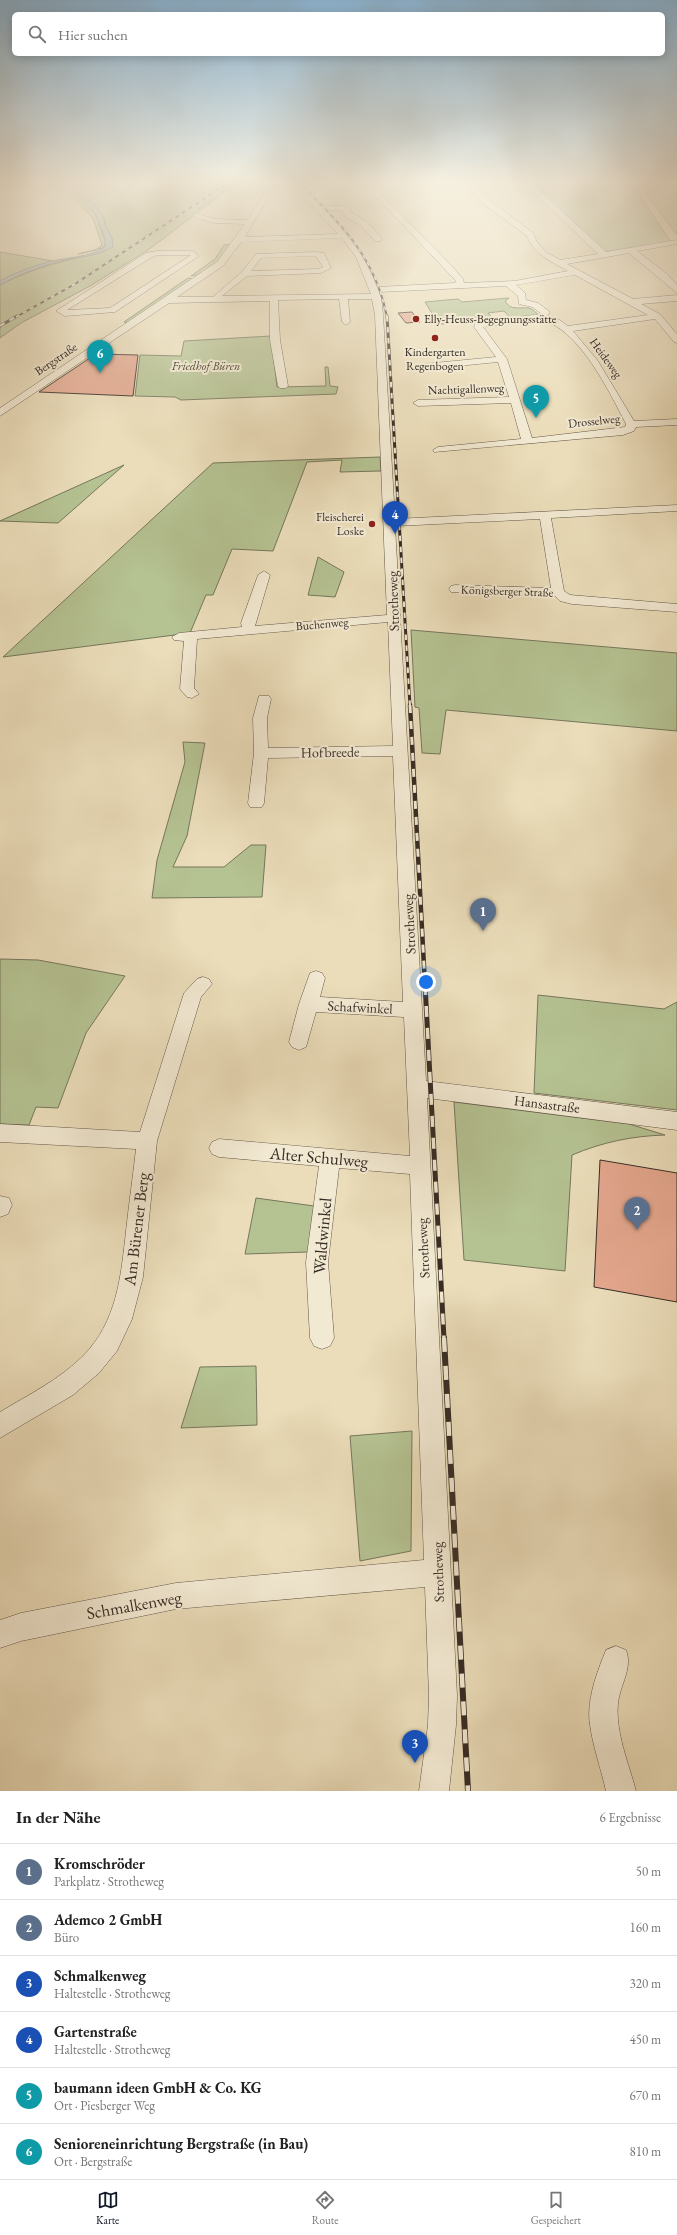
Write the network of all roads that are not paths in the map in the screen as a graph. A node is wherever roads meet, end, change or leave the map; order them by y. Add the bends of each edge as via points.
1 (131, 267) edge
2 (180, 267) edge
3 (216, 267) edge
4 (250, 267) edge
5 (326, 267) edge
6 (365, 267) edge
7 (448, 267) edge
8 (565, 267) edge
9 (652, 267) edge
10 (575, 272) junction
11 (244, 274) junction
12 (117, 275) junction
13 (133, 276) dead end
14 (149, 276) dead end
15 (165, 276) junction
16 (201, 278) junction
17 (508, 283) junction
18 (459, 285) junction
19 (677, 290) edge
20 (376, 293) junction
21 (343, 297) junction
22 (274, 298) junction
23 (677, 298) edge
24 (217, 299) junction
25 (168, 300) junction
26 (631, 302) junction
27 (547, 315) junction
28 (657, 316) junction
29 (346, 322) dead end
30 (566, 329) junction
31 (677, 340) edge
32 (502, 359) junction
33 (427, 366) dead end
34 (282, 386) dead end
35 (514, 400) junction
36 (418, 403) dead end
37 (0, 413) edge
38 (677, 422) edge
39 (631, 424) junction
40 (527, 440) junction
41 (438, 450) dead end
42 (677, 508) edge
43 (545, 516) junction
44 (389, 523) junction
45 (264, 575) dead end
46 (455, 589) dead end
47 (558, 592) junction
48 (677, 608) edge
49 (394, 618) junction
50 (249, 631) junction
51 (192, 694) dead end
52 (264, 699) dead end
53 (400, 751) junction
54 (261, 753) junction
55 (256, 803) dead end
56 (316, 978) dead end
57 (203, 984) dead end
58 (308, 1004) junction
59 (413, 1010) junction
60 (299, 1042) dead end
61 (417, 1089) junction
62 (677, 1121) edge
63 (0, 1133) edge
64 (147, 1141) junction
65 (219, 1148) dead end
66 (330, 1159) junction
67 (419, 1166) junction
68 (322, 1338) dead end
69 (0, 1426) edge
70 (438, 1572) junction
71 (0, 1634) edge
72 (616, 1660) dead end
73 (434, 1791) edge
74 (621, 1791) edge

1 - 12 street
2 - 15 street
3 - 16 street, Bergstraße
4 - 11 street
5 - 11 street via 321,271
6 - 20 street, Strotheweg
7 - 18 street via 460,281
8 - 10 street
9 - 19 street
10 - 17 street
10 - 26 street
11 - 24 street via 217,296
12 - 13 street
12 - 15 street via 60,311 108,312
14 - 15 street
15 - 16 street
16 - 25 street, Bergstraße
17 - 18 street
17 - 27 street, Heideweg via 523,297 522,302 535,305
18 - 20 street
20 - 21 street
20 - 44 street, Strotheweg
21 - 22 street
21 - 29 street
22 - 24 street
22 - 34 street via 275,340
23 - 26 street
24 - 25 street
25 - 37 street, Bergstraße
26 - 28 street
27 - 30 street, Heideweg
27 - 32 street via 479,324 478,327
28 - 30 street
28 - 31 street
30 - 39 street, Heideweg via 607,379
32 - 33 street
32 - 35 street
35 - 36 street, Nachtigallenweg
35 - 40 street
38 - 39 street, Drosselweg
39 - 40 street, Drosselweg via 630,430 623,432
40 - 41 street, Drosselweg
42 - 43 street
43 - 44 street
43 - 47 street
44 - 49 street, Strotheweg
45 - 50 street via 248,623
46 - 47 street, Königsberger Straße
47 - 48 street, Königsberger Straße via 572,600
49 - 50 street, Buchenweg
49 - 53 street, Strotheweg
50 - 51 street, Buchenweg via 185,637 187,689
52 - 54 street via 260,718
53 - 54 street, Hofbreede
53 - 59 street, Strotheweg
54 - 55 street
56 - 58 street, Schafwinkel
57 - 64 street, Am Bürener Berg via 193,993
58 - 59 street, Schafwinkel
58 - 60 street, Schafwinkel
59 - 61 street, Strotheweg
61 - 62 street, Hansastraße
61 - 67 street, Strotheweg
63 - 64 street
64 - 69 street, Am Bürener Berg via 132,1277 124,1311 109,1342 91,1365 65,1386
65 - 66 street, Alter Schulweg
66 - 67 street, Alter Schulweg
66 - 68 street, Waldwinkel via 317,1262
67 - 70 street, Strotheweg
70 - 71 street, Schmalkenweg via 335,1584 176,1596 21,1627
70 - 73 street, Strotheweg via 442,1726
72 - 74 street via 604,1703 604,1724

